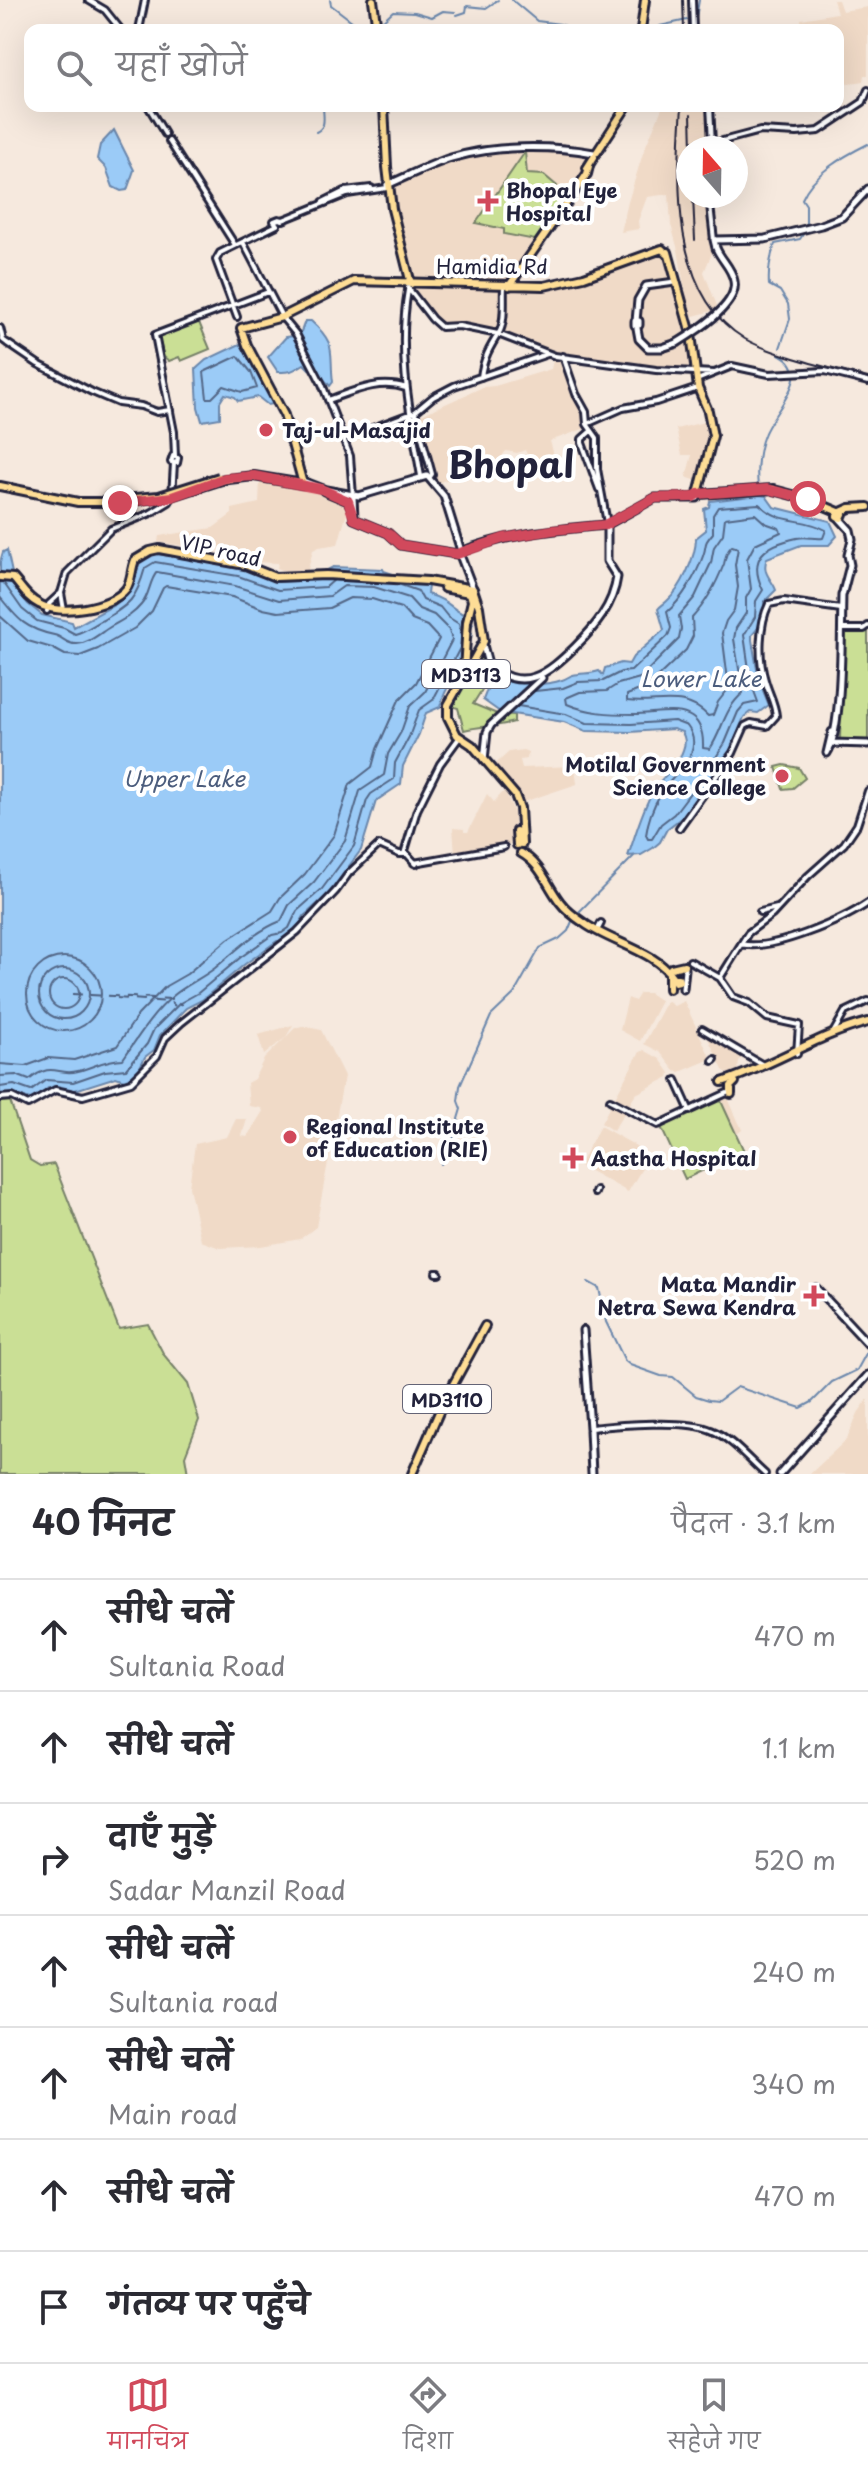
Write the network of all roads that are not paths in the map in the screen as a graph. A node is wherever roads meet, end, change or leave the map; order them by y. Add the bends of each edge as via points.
1 (88, 0) edge
2 (145, 0) edge
3 (372, 0) edge
4 (645, 0) edge
5 (692, 0) edge
6 (116, 24) edge
7 (140, 24) edge
8 (376, 24) edge
9 (642, 24) edge
10 (693, 24) edge
11 (868, 90) edge
12 (152, 112) edge
13 (384, 112) edge
14 (623, 112) edge
15 (710, 112) edge
16 (165, 134) dead end
17 (712, 136) edge
18 (744, 136) edge
19 (169, 141) dead end
20 (595, 154) junction
21 (388, 187) junction
22 (868, 191) edge
23 (711, 208) edge
24 (714, 241) junction
25 (243, 242) junction
26 (235, 245) junction
27 (409, 282) junction
28 (510, 282) junction
29 (675, 282) junction
30 (268, 292) junction
31 (233, 305) junction
32 (237, 317) dead end
33 (282, 317) junction
34 (0, 328) edge
35 (498, 334) junction
36 (547, 354) junction
37 (563, 356) junction
38 (707, 375) junction
39 (481, 377) junction
40 (698, 382) junction
41 (868, 382) edge
42 (406, 388) junction
43 (328, 400) junction
44 (170, 410) junction
45 (412, 413) junction
46 (587, 424) junction
47 (591, 431) junction
48 (344, 439) junction
49 (222, 478) junction
50 (300, 480) junction
51 (428, 480) junction
52 (598, 481) junction
53 (0, 484) edge
54 (326, 491) junction
55 (773, 491) junction
56 (173, 494) junction
57 (698, 495) junction
58 (353, 496) junction
59 (101, 501) junction
60 (868, 507) edge
61 (352, 508) junction
62 (840, 515) junction
63 (606, 525) junction
64 (459, 554) junction
65 (466, 577) junction
66 (0, 578) edge
67 (457, 590) junction
68 (61, 593) junction
69 (472, 594) junction
70 (840, 609) junction
71 (47, 610) junction
72 (64, 611) junction
73 (868, 626) edge
74 (840, 629) junction
75 (482, 644) junction
76 (552, 669) junction
77 (836, 724) junction
78 (458, 738) junction
79 (845, 742) junction
80 (868, 743) edge
81 (831, 745) junction
82 (484, 760) junction
83 (868, 791) edge
84 (681, 828) dead end
85 (504, 847) dead end
86 (521, 848) junction
87 (404, 854) junction
88 (868, 902) edge
89 (780, 907) junction
90 (760, 912) dead end
91 (573, 913) junction
92 (741, 943) junction
93 (686, 965) junction
94 (669, 969) junction
95 (676, 978) dead end
96 (720, 978) junction
97 (669, 989) dead end
98 (683, 989) dead end
99 (868, 1001) edge
100 (868, 1024) edge
101 (702, 1029) dead end
102 (832, 1035) junction
103 (797, 1053) junction
104 (766, 1066) junction
105 (721, 1072) dead end
106 (677, 1080) dead end
107 (734, 1080) junction
108 (726, 1089) junction
109 (0, 1098) edge
110 (610, 1100) dead end
111 (691, 1110) junction
112 (818, 1287) dead end
113 (485, 1327) dead end
114 (584, 1330) dead end
115 (868, 1342) edge
116 (868, 1377) edge
117 (590, 1429) junction
118 (413, 1474) edge
119 (593, 1474) edge
120 (764, 1474) edge
121 (782, 1474) edge

1 - 6 street
2 - 7 street
3 - 8 main road
4 - 9 main road
5 - 10 street
11 - 18 street via 863,102 819,131
12 - 16 street
13 - 21 main road
14 - 20 main road
15 - 17 street
19 - 26 street
20 - 21 main road via 554,148 451,158
20 - 28 main road
21 - 25 street via 347,194 274,221 277,225
21 - 27 main road
22 - 24 main road via 842,219 814,229 765,242
23 - 24 street
24 - 29 main road, bridge via 734,279 733,296 677,343 652,348 641,342 640,300 650,286
25 - 26 street
25 - 30 street
26 - 31 street via 216,260
27 - 28 main road, Hamidia Rd
27 - 33 main road, Hamidia Rd via 351,282
27 - 35 street via 441,327
27 - 42 street via 403,351
28 - 29 main road, Hamidia Rd via 560,284 662,249
28 - 35 street
29 - 40 main road
30 - 31 street
30 - 33 street
31 - 32 street
31 - 44 street via 155,335
33 - 43 street via 296,334
33 - 50 main road, Hamidia Rd via 240,326 284,415
34 - 44 street via 7,343 81,388 118,403
35 - 36 street
35 - 39 street via 491,340
36 - 37 street
36 - 39 street
37 - 40 street
37 - 46 street
38 - 40 street
38 - 40 street
38 - 41 street via 732,366 769,374 827,371
39 - 45 street via 442,392
40 - 46 street
40 - 57 main road via 713,436
42 - 43 street via 372,386
42 - 45 street
43 - 48 street
44 - 56 street
45 - 48 street
45 - 51 street
45 - 51 street via 432,474
46 - 47 street
47 - 52 street via 597,438
47 - 52 street via 582,443
48 - 58 street
49 - 50 main road
49 - 56 street
49 - 56 street
49 - 59 main road, bridge via 159,498
50 - 54 main road
51 - 58 main road
51 - 64 main road via 441,490 450,511
52 - 63 street
53 - 59 main road
53 - 59 main road via 78,502
54 - 58 main road
54 - 61 main road
55 - 57 main road
55 - 57 main road
55 - 62 main road
56 - 59 street
56 - 68 street via 151,513 111,529 67,573
57 - 63 main road via 655,498
58 - 61 main road
60 - 62 main road
61 - 64 main road via 354,519 388,533 401,545
62 - 70 main road via 853,536
63 - 64 main road via 504,538
63 - 76 main road via 614,594 600,620
64 - 65 main road
64 - 69 main road
65 - 67 main road
65 - 69 main road
66 - 71 main road via 13,581 28,600
67 - 69 main road, VIP road
67 - 72 main road, VIP road via 428,582 326,576 278,580 239,566 150,552 137,561 120,599
68 - 71 street
68 - 72 street
69 - 75 main road, MD3113 via 479,607
69 - 78 main road, MD3113 via 464,671 444,711 448,728
70 - 74 main road
70 - 84 street via 772,601 761,654 776,716 767,726 745,726 733,753
71 - 72 main road, VIP road
73 - 74 street
74 - 77 main road
75 - 76 main road via 485,660 505,676 527,679
75 - 78 main road, MD3113 via 448,705
76 - 82 main road via 491,725
77 - 79 main road
77 - 81 main road
77 - 81 main road
78 - 82 main road, MD3113
78 - 86 main road, MD3113 via 511,796
78 - 87 street via 417,810
79 - 80 main road
79 - 81 main road
82 - 86 main road, MD3113 via 517,799
83 - 89 street via 857,825 844,844
85 - 87 street via 416,864
86 - 91 main road
86 - 91 main road via 536,856
87 - 109 street via 379,845 297,932 165,1038 157,1056 131,1082 83,1096 55,1090 34,1104
88 - 92 street via 788,936
89 - 90 street
89 - 92 street
91 - 94 main road via 659,958
92 - 96 street
93 - 94 main road
93 - 96 street
93 - 98 main road
94 - 95 main road
94 - 97 main road
96 - 103 street via 733,997 767,1018 799,1025
99 - 102 street via 845,1012
100 - 102 main road
100 - 103 main road
101 - 104 street
102 - 103 main road
103 - 104 main road
103 - 107 main road
104 - 107 main road
105 - 107 main road
106 - 111 street
107 - 108 main road
107 - 108 main road
108 - 111 street
110 - 111 street via 658,1125
112 - 115 main road
113 - 118 main road, MD3110
114 - 117 main road
116 - 121 main road
117 - 119 main road
117 - 120 street via 708,1430

